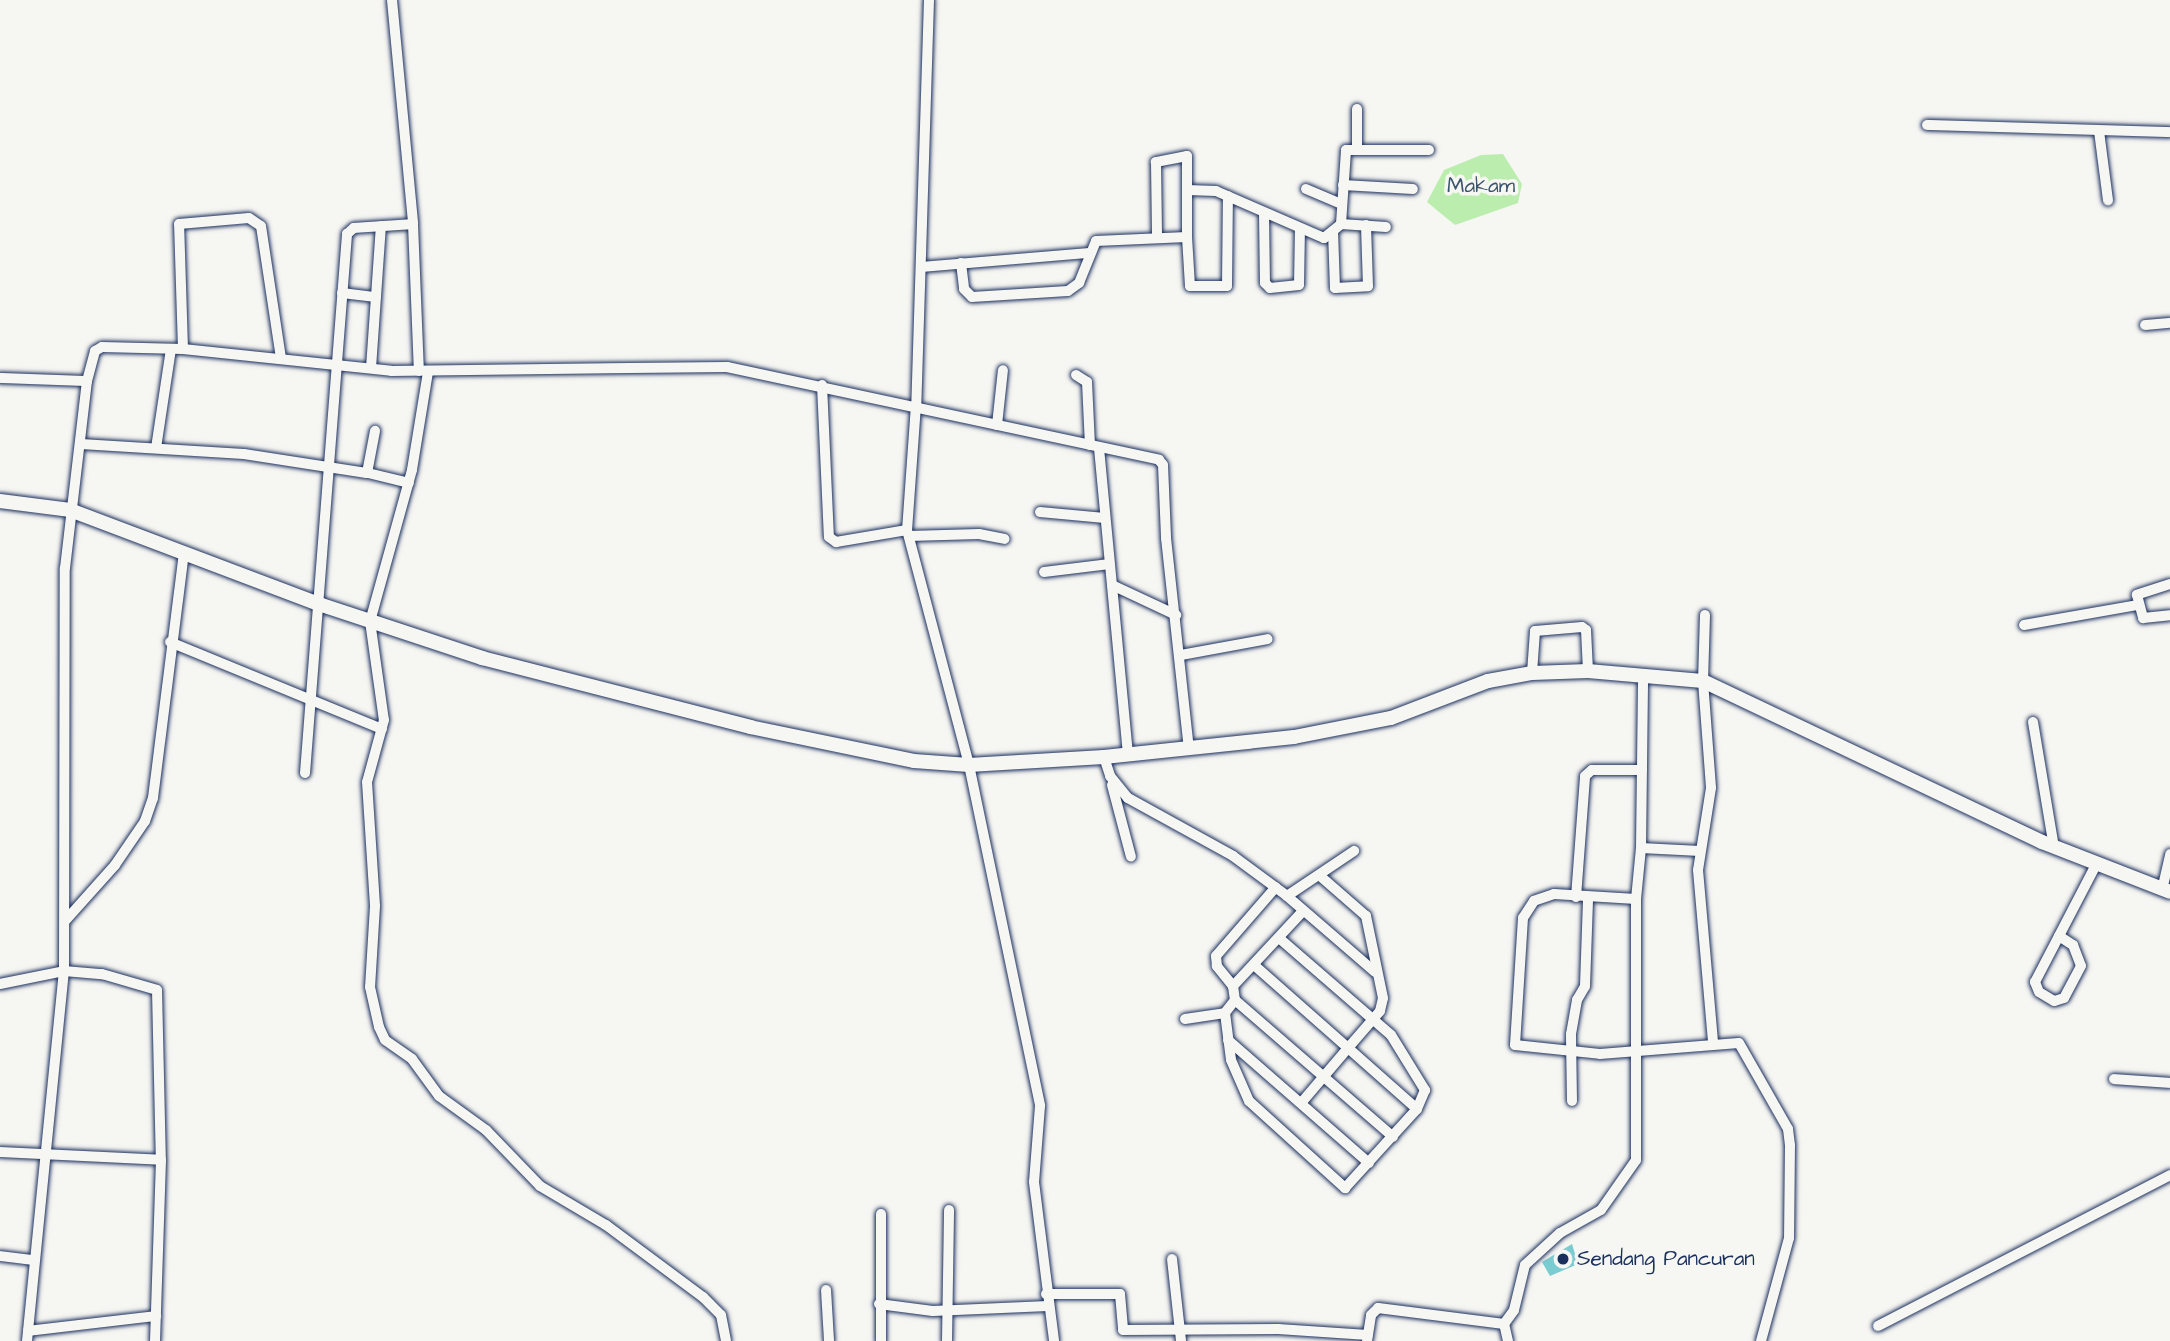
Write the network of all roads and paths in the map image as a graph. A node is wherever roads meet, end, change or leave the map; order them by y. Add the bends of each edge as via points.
1 (393, 0) edge
2 (929, 0) edge
3 (1357, 109) dead end
4 (1927, 125) dead end
5 (2099, 131) junction
6 (2170, 132) edge
7 (1357, 149) junction
8 (1429, 150) dead end
9 (1343, 185) junction
10 (1306, 189) dead end
11 (1413, 189) dead end
12 (1187, 190) junction
13 (1228, 196) junction
14 (2108, 200) dead end
15 (1342, 204) junction
16 (1264, 213) junction
17 (413, 224) junction
18 (1366, 225) junction
19 (381, 226) junction
20 (1386, 226) dead end
21 (1337, 228) junction
22 (1300, 229) junction
23 (1157, 237) junction
24 (1187, 237) junction
25 (1089, 253) junction
26 (961, 263) junction
27 (921, 267) junction
28 (342, 293) junction
29 (376, 297) junction
30 (2170, 323) edge
31 (2145, 325) dead end
32 (177, 349) junction
33 (281, 358) junction
34 (336, 364) junction
35 (371, 368) junction
36 (1003, 370) dead end
37 (423, 371) junction
38 (1076, 375) dead end
39 (0, 378) edge
40 (87, 381) junction
41 (822, 385) junction
42 (916, 405) junction
43 (997, 425) junction
44 (375, 431) dead end
45 (81, 444) junction
46 (1095, 447) junction
47 (156, 448) junction
48 (332, 464) junction
49 (368, 472) junction
50 (409, 483) junction
51 (0, 501) edge
52 (70, 510) junction
53 (1040, 512) dead end
54 (1105, 518) junction
55 (908, 533) junction
56 (1005, 539) dead end
57 (184, 552) junction
58 (1110, 564) junction
59 (1044, 572) dead end
60 (2170, 584) edge
61 (1112, 585) junction
62 (322, 605) junction
63 (2138, 605) junction
64 (1176, 615) junction
65 (1705, 615) dead end
66 (2170, 615) edge
67 (370, 621) junction
68 (2024, 625) dead end
69 (1268, 639) dead end
70 (170, 642) junction
71 (1181, 655) junction
72 (1588, 671) junction
73 (1532, 673) junction
74 (1643, 675) junction
75 (1703, 681) junction
76 (313, 703) junction
77 (2033, 722) dead end
78 (382, 729) junction
79 (1189, 750) junction
80 (1128, 755) junction
81 (1104, 757) junction
82 (970, 765) junction
83 (1642, 770) junction
84 (306, 773) dead end
85 (1110, 776) junction
86 (1641, 848) junction
87 (2054, 848) junction
88 (1354, 851) dead end
89 (1700, 851) junction
90 (2170, 854) edge
91 (1131, 857) dead end
92 (2096, 865) junction
93 (1319, 875) junction
94 (1276, 887) junction
95 (2166, 891) edge
96 (1287, 896) junction
97 (1582, 898) junction
98 (1636, 899) junction
99 (1303, 911) junction
100 (65, 921) junction
101 (2059, 936) junction
102 (1279, 938) junction
103 (1254, 965) junction
104 (64, 971) junction
105 (1375, 972) junction
106 (0, 984) edge
107 (1233, 986) junction
108 (1236, 1000) junction
109 (1225, 1013) junction
110 (1374, 1018) junction
111 (1185, 1019) dead end
112 (1228, 1040) junction
113 (1713, 1043) junction
114 (1348, 1048) junction
115 (1571, 1050) junction
116 (1636, 1052) junction
117 (1324, 1076) junction
118 (2114, 1079) dead end
119 (2170, 1083) edge
120 (1572, 1101) dead end
121 (1302, 1102) junction
122 (1418, 1109) junction
123 (1393, 1136) junction
124 (0, 1152) edge
125 (47, 1157) junction
126 (162, 1160) junction
127 (1369, 1163) junction
128 (2170, 1174) edge
129 (949, 1210) dead end
130 (881, 1214) dead end
131 (0, 1256) edge
132 (1172, 1259) dead end
133 (35, 1260) junction
134 (826, 1290) dead end
135 (1047, 1300) junction
136 (879, 1304) junction
137 (948, 1308) junction
138 (156, 1316) junction
139 (1504, 1324) junction
140 (1878, 1326) dead end
141 (28, 1336) edge
142 (1181, 1336) edge
143 (1368, 1338) edge
144 (155, 1341) edge
145 (726, 1341) edge
146 (829, 1341) edge
147 (881, 1341) edge
148 (947, 1341) edge
149 (1054, 1341) edge
150 (1508, 1341) edge
151 (1761, 1341) edge

1 - 17 street
2 - 27 street
3 - 7 street
4 - 5 street
5 - 6 street
5 - 14 street
7 - 8 street
7 - 9 street via 1343,153
9 - 11 street
9 - 15 street
10 - 15 street
12 - 13 street
12 - 23 street via 1187,156 1156,162
12 - 24 street
13 - 16 street
13 - 24 street via 1227,286 1190,286
15 - 21 street
16 - 22 street
16 - 22 street via 1265,283 1270,288 1299,285
17 - 19 street
17 - 37 street
18 - 20 street
18 - 21 street
18 - 21 street via 1368,286 1335,288
19 - 28 street via 348,232
19 - 29 street
21 - 22 street via 1320,238
23 - 24 street
23 - 25 street via 1103,239 1091,244
25 - 26 street
25 - 26 street via 1079,284 1068,291 972,297 964,289
26 - 27 street
27 - 42 street
28 - 29 street
28 - 34 street
29 - 35 street
30 - 31 street
32 - 33 street
32 - 33 street via 178,224 241,218 257,220 261,226
32 - 40 street via 102,347 95,351
32 - 47 street
33 - 34 street
34 - 35 street
34 - 48 street
35 - 37 street
36 - 43 street
37 - 41 street via 727,367
37 - 50 street
38 - 46 street via 1087,382
39 - 40 street
40 - 45 street
41 - 42 street
41 - 55 street via 829,537 836,542
42 - 43 street
42 - 55 street
43 - 46 street
44 - 49 street
45 - 47 street
45 - 52 street
46 - 54 street
46 - 64 street via 1162,462
47 - 48 street
48 - 49 street
48 - 62 street
49 - 50 street
50 - 67 street
51 - 52 street
52 - 57 street
52 - 100 street via 64,579
53 - 54 street
54 - 58 street
55 - 56 street
55 - 82 street
57 - 62 street
57 - 70 street
58 - 59 street
58 - 61 street
60 - 63 street via 2138,592
61 - 64 street
61 - 80 street
62 - 67 street
62 - 76 street
63 - 66 street via 2143,618
63 - 68 street
64 - 71 street
65 - 75 street
67 - 78 street via 384,713
67 - 82 street via 482,658 858,753
69 - 71 street
70 - 76 street
70 - 100 street via 160,753 145,821 99,885
71 - 79 street
72 - 73 street
72 - 73 street via 1586,630 1582,627 1535,632
72 - 74 street
73 - 79 street via 1488,681 1391,718 1294,737
74 - 75 street
74 - 83 street
75 - 87 street
75 - 89 street via 1712,788
76 - 78 street
76 - 84 street
77 - 87 street
78 - 145 street via 367,782 375,906 370,987 385,1040 412,1059 439,1096 486,1130 540,1186 606,1224 703,1297 720,1313
79 - 80 street
80 - 81 street
81 - 82 street
81 - 85 street
82 - 135 street via 1040,1105 1041,1139 1033,1165
83 - 86 street
83 - 97 street via 1592,770 1585,776
85 - 91 street
85 - 94 street via 1128,798 1233,856
86 - 89 street
86 - 98 street
87 - 92 street
88 - 93 street
89 - 113 street
90 - 95 street
92 - 95 street
92 - 101 street
93 - 96 street
93 - 105 street via 1366,916
94 - 96 street
94 - 107 street via 1216,956 1217,966
96 - 99 street
97 - 98 street
97 - 115 street via 1585,986 1574,1008
97 - 115 street via 1542,896 1523,918 1515,1045
98 - 116 street
99 - 102 street
99 - 105 street
100 - 104 street
101 - 101 street via 2035,982 2039,992 2054,1001 2064,998 2081,966 2073,945
102 - 103 street
102 - 110 street
103 - 107 street
103 - 114 street
104 - 106 street
104 - 125 street
104 - 126 street via 102,974 157,990
105 - 110 street via 1383,998
107 - 108 street
108 - 109 street
108 - 117 street
109 - 111 street
109 - 112 street
110 - 114 street
110 - 122 street via 1391,1035 1425,1090
112 - 121 street
112 - 127 street via 1231,1060 1249,1101 1342,1187 1349,1187
113 - 116 street
113 - 151 street via 1739,1043 1788,1129 1789,1238
114 - 117 street
114 - 122 street
115 - 116 street
115 - 120 street
116 - 139 street via 1639,1134 1634,1164 1601,1210 1560,1233 1525,1265 1514,1310
117 - 121 street
117 - 123 street
118 - 119 street
121 - 127 street
122 - 123 street
123 - 127 street
124 - 125 street
125 - 126 street
125 - 133 street
126 - 138 street
128 - 140 street
129 - 137 street
130 - 136 street
131 - 133 street
132 - 142 street
133 - 141 street
134 - 146 street
135 - 137 street
135 - 142 street via 1119,1294 1123,1330
135 - 149 street
136 - 137 street via 933,1311
136 - 147 street
137 - 148 street
138 - 141 street
138 - 144 street
139 - 143 street via 1378,1308 1371,1315
139 - 150 street
142 - 143 street via 1278,1329

